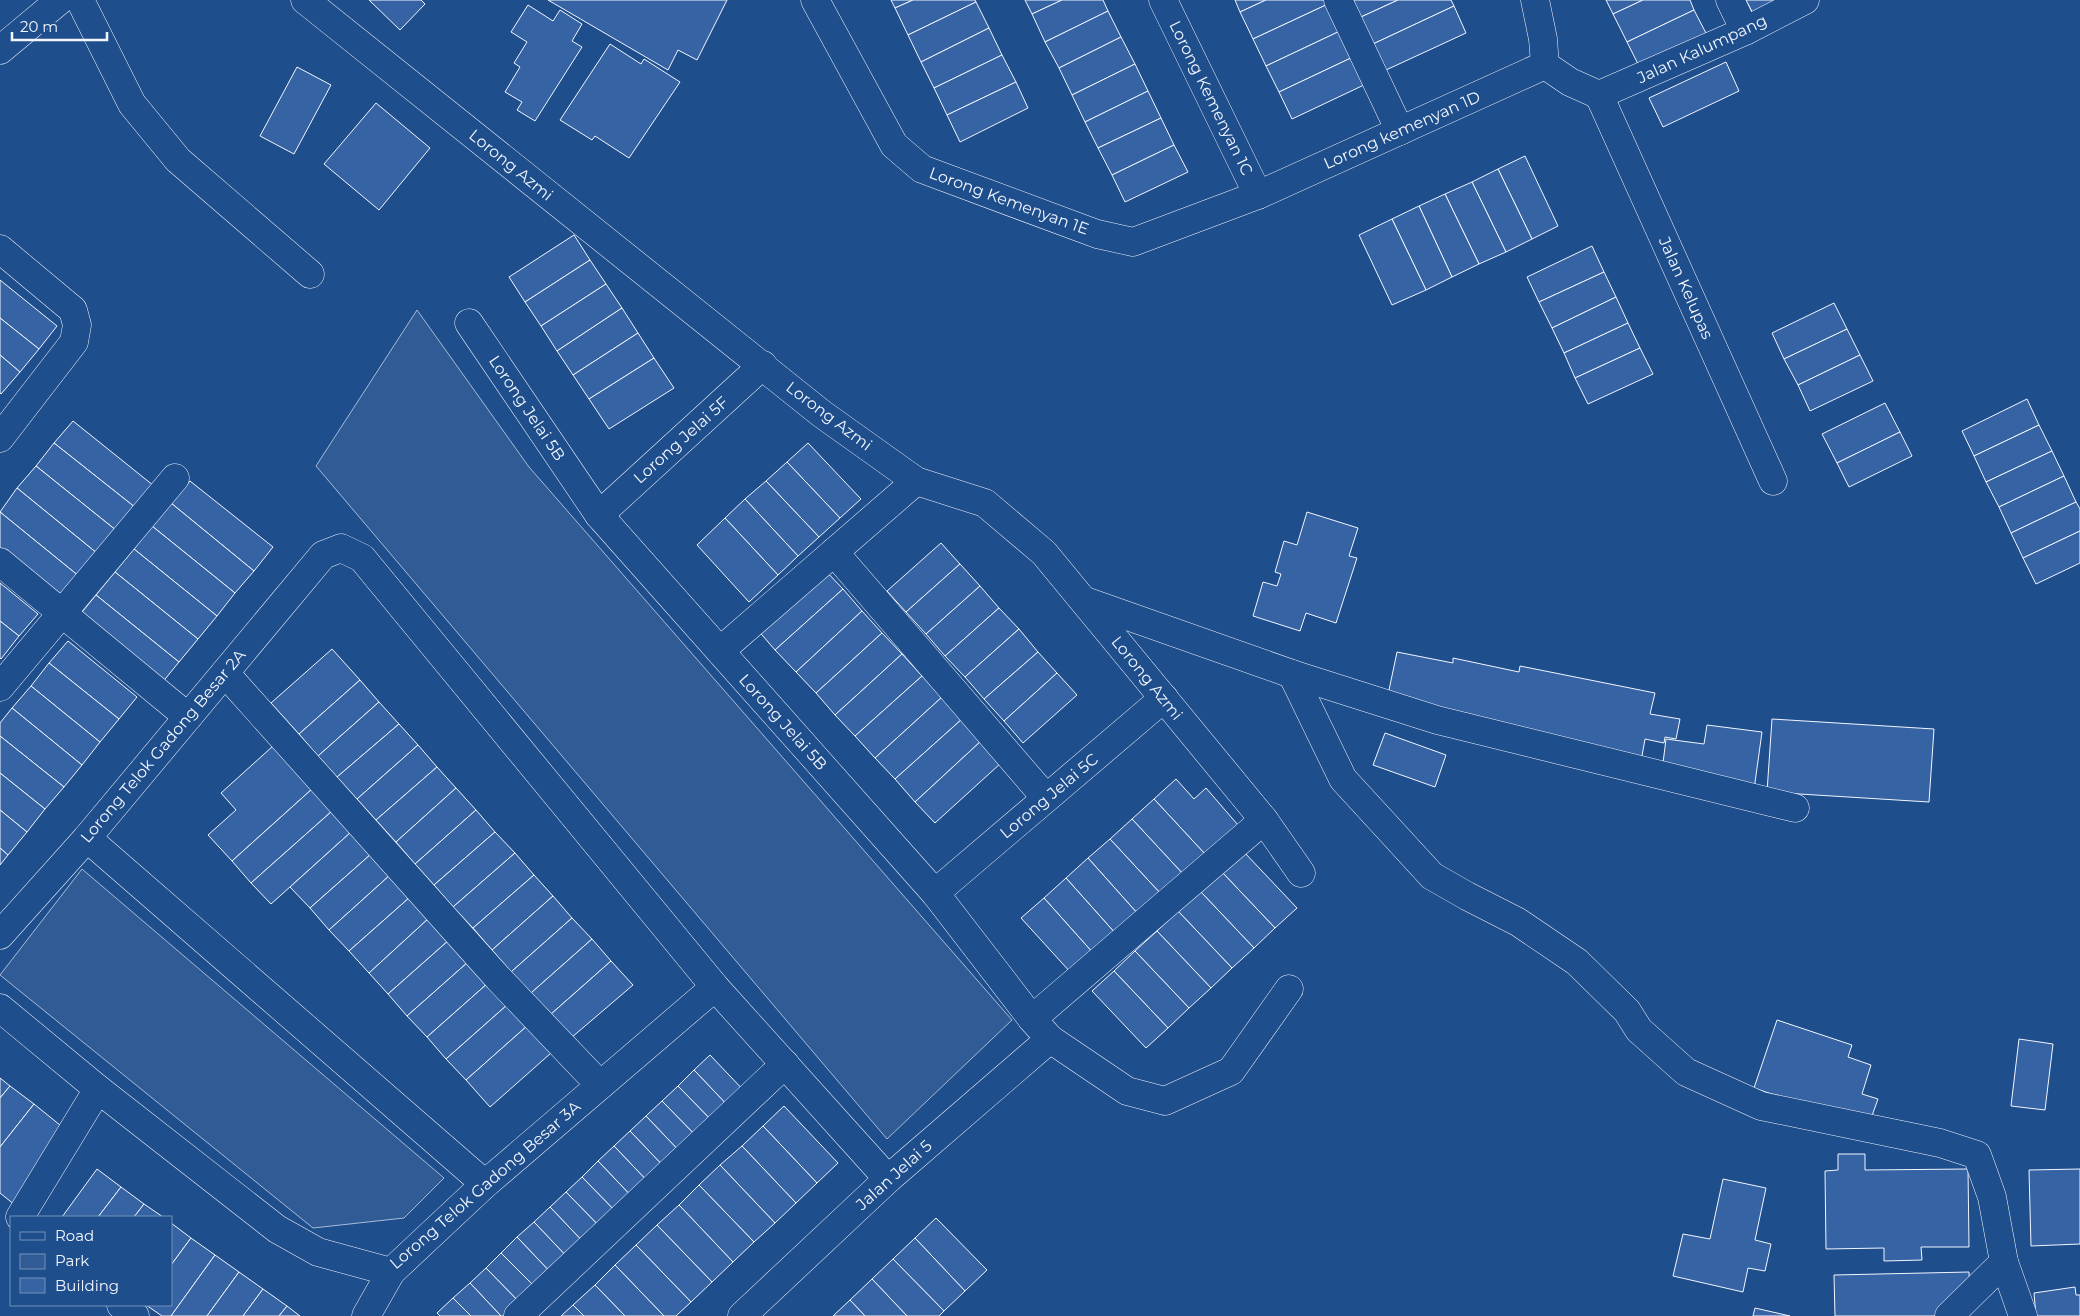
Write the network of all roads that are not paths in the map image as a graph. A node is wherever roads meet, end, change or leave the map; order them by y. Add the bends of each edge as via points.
1 (60, 0) edge
2 (80, 0) edge
3 (305, 0) edge
4 (815, 0) edge
5 (1163, 0) edge
6 (1338, 0) edge
7 (1535, 0) edge
8 (1730, 0) edge
9 (1805, 0) edge
10 (1745, 31) junction
11 (0, 50) edge
12 (1545, 65) junction
13 (1599, 95) junction
14 (1400, 131) junction
15 (1258, 195) junction
16 (0, 249) edge
17 (310, 274) dead end
18 (469, 323) dead end
19 (763, 365) junction
20 (0, 438) edge
21 (175, 478) dead end
22 (916, 480) junction
23 (1773, 480) dead end
24 (599, 515) junction
25 (834, 552) junction
26 (0, 562) edge
27 (1084, 601) junction
28 (62, 614) junction
29 (720, 651) junction
30 (225, 673) junction
31 (1292, 674) junction
32 (0, 687) edge
33 (1164, 698) junction
34 (188, 717) junction
35 (1046, 798) junction
36 (1796, 808) dead end
37 (1264, 820) junction
38 (87, 838) junction
39 (1301, 873) dead end
40 (935, 893) junction
41 (0, 935) edge
42 (715, 987) junction
43 (1289, 989) dead end
44 (0, 1008) edge
45 (1032, 1019) junction
46 (1050, 1039) junction
47 (785, 1064) junction
48 (600, 1085) junction
49 (98, 1089) junction
50 (888, 1179) junction
51 (485, 1184) junction
52 (21, 1216) edge
53 (2004, 1262) junction
54 (391, 1272) junction
55 (122, 1306) edge
56 (136, 1316) edge
57 (366, 1316) edge
58 (518, 1316) edge
59 (742, 1316) edge
60 (1949, 1316) edge
61 (2023, 1316) edge

1 - 11 street
2 - 17 street via 132,104 178,160
3 - 19 street, Lorong Azmi
4 - 15 street, Lorong Kemenyan 1E via 894,145 922,169 1097,234 1133,242
5 - 15 street, Lorong Kemenyan 1C
6 - 14 street
7 - 12 street
8 - 10 street
9 - 10 street, Jalan Kalumpang
10 - 13 street, Jalan Kalumpang
12 - 13 street via 1570,82
12 - 14 street, Lorong kemenyan 1D
13 - 23 street, Jalan Kelupas
14 - 15 street, Lorong kemenyan 1D
16 - 20 street via 73,310 77,325 74,342
18 - 24 street, Lorong Jelai 5B
19 - 22 street, Lorong Azmi via 822,414
19 - 24 street, Lorong Jelai 5F
21 - 28 street
22 - 25 street
22 - 27 street, Lorong Azmi via 985,503 1044,553
24 - 29 street, Lorong Jelai 5B
25 - 29 street
25 - 35 street
26 - 28 street
27 - 31 street
27 - 33 street, Lorong Azmi
28 - 32 street
28 - 34 street
29 - 40 street, Lorong Jelai 5B
30 - 34 street, Lorong Telok Gadong Besar 2A
30 - 42 street, Lorong Telok Gadong Besar 2A via 323,555 341,548 362,558
30 - 48 street via 498,978
31 - 36 street via 1437,720
31 - 53 street via 1343,779 1432,876 1518,922 1578,962 1627,1011 1639,1030 1686,1072 1761,1106 1940,1142 1977,1155 1992,1197
33 - 35 street, Lorong Jelai 5C
33 - 37 street, Lorong Azmi
34 - 38 street, Lorong Telok Gadong Besar 2A
35 - 40 street, Lorong Jelai 5C
37 - 39 street, Lorong Azmi
37 - 45 street
38 - 41 street, Lorong Telok Gadong Besar 2A
38 - 51 street
40 - 45 street, Lorong Jelai 5B
42 - 47 street
42 - 48 street, Lorong Telok Gadong Besar 3A
43 - 46 street, Lorong Jelai 5B via 1232,1071 1165,1102 1127,1091
44 - 49 street, Lorong Telok Gadong Besar 3A
45 - 46 street, Lorong Jelai 5B
46 - 50 street, Jalan Jelai 5
47 - 50 street
47 - 58 street
48 - 51 street, Lorong Telok Gadong Besar 3A
49 - 52 street
49 - 54 street, Lorong Telok Gadong Besar 3A via 277,1229 318,1252
50 - 59 street, Jalan Jelai 5
51 - 54 street, Lorong Telok Gadong Besar 3A
53 - 60 street
53 - 61 street
54 - 57 street
55 - 56 street

